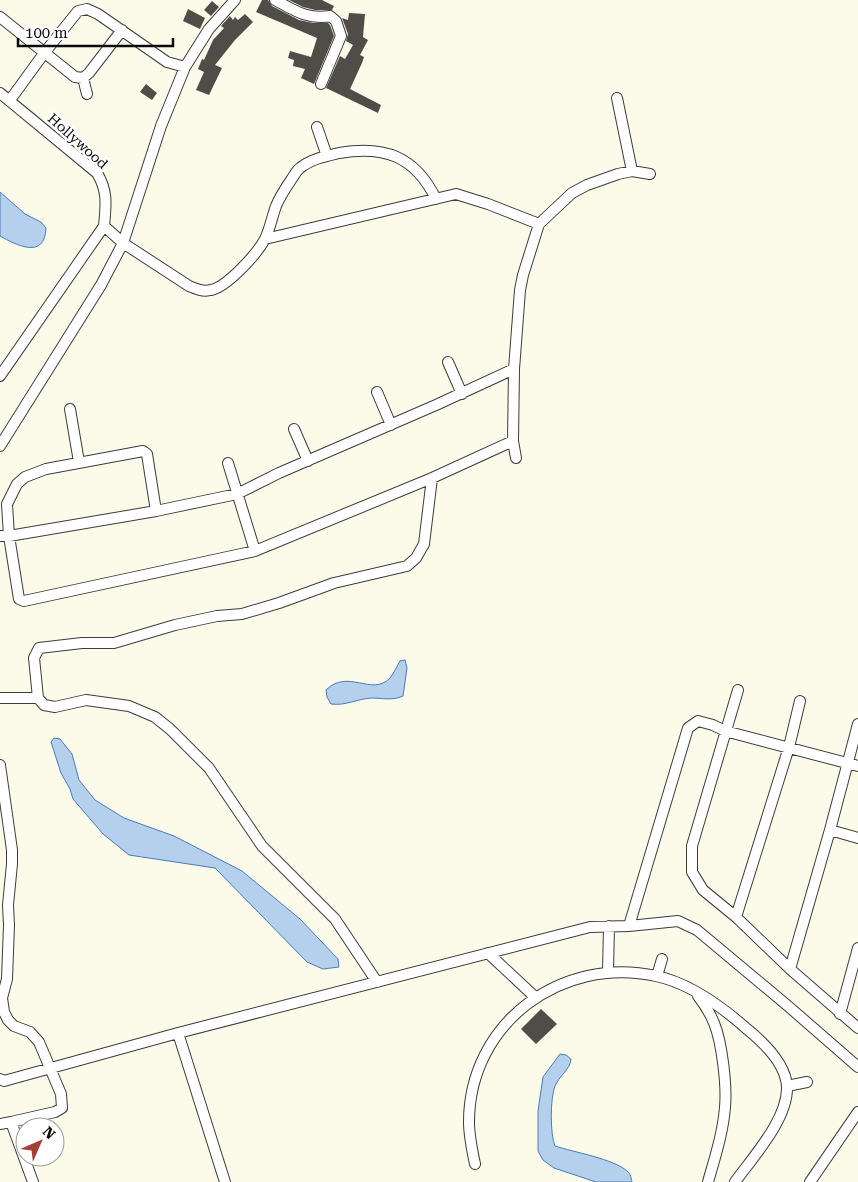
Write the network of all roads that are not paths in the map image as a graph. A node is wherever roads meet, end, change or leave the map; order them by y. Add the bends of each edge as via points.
1 (235, 0) edge
2 (274, 0) edge
3 (0, 17) edge
4 (122, 30) junction
5 (45, 52) junction
6 (185, 67) junction
7 (82, 78) junction
8 (321, 84) dead end
9 (0, 93) edge
10 (87, 94) dead end
11 (617, 98) dead end
12 (10, 100) junction
13 (317, 127) dead end
14 (327, 156) junction
15 (632, 171) junction
16 (650, 174) dead end
17 (436, 199) junction
18 (539, 224) junction
19 (104, 226) junction
20 (265, 239) junction
21 (123, 243) junction
22 (448, 362) dead end
23 (2, 368) edge
24 (514, 369) junction
25 (376, 392) dead end
26 (462, 394) junction
27 (70, 409) dead end
28 (391, 425) junction
29 (294, 429) dead end
30 (513, 441) junction
31 (0, 446) edge
32 (516, 458) dead end
33 (308, 460) junction
34 (79, 462) junction
35 (228, 463) dead end
36 (432, 478) junction
37 (237, 494) junction
38 (156, 511) junction
39 (5, 536) edge
40 (255, 551) junction
41 (738, 690) dead end
42 (0, 698) edge
43 (38, 698) junction
44 (800, 701) dead end
45 (858, 724) edge
46 (725, 731) junction
47 (789, 747) junction
48 (847, 763) junction
49 (0, 766) edge
50 (858, 766) edge
51 (830, 830) junction
52 (858, 838) edge
53 (736, 916) junction
54 (609, 926) junction
55 (629, 926) junction
56 (858, 948) edge
57 (488, 953) junction
58 (662, 959) dead end
59 (790, 969) junction
60 (608, 972) junction
61 (657, 976) junction
62 (377, 982) junction
63 (693, 990) junction
64 (536, 997) junction
65 (840, 1014) junction
66 (858, 1028) edge
67 (178, 1033) junction
68 (858, 1067) edge
69 (49, 1069) junction
70 (0, 1079) edge
71 (806, 1082) dead end
72 (787, 1086) junction
73 (856, 1117) edge
74 (11, 1122) junction
75 (0, 1124) edge
76 (475, 1164) dead end
77 (33, 1182) edge
78 (225, 1182) edge
79 (708, 1182) edge
80 (735, 1182) edge
81 (810, 1182) edge

1 - 6 street via 209,29
2 - 8 street via 307,16 330,16 336,21 341,36
3 - 5 street
4 - 5 street via 87,9 78,11
4 - 6 street via 167,62
4 - 7 street
5 - 7 street via 75,77
5 - 12 street
6 - 21 street
7 - 10 street
9 - 12 street, Hollywood
11 - 15 street
12 - 19 street, Hollywood via 97,173 104,184
13 - 14 street
14 - 17 street via 359,150 390,154 408,163 423,178
14 - 20 street via 299,168 277,204
15 - 16 street
15 - 18 street via 602,179 572,193
17 - 18 street via 456,194
17 - 20 street
18 - 24 street via 520,290
19 - 21 street
19 - 23 street
20 - 21 street via 223,284 200,291
21 - 31 street via 101,286
22 - 26 street
24 - 26 street
24 - 30 street
25 - 28 street
26 - 28 street
27 - 34 street
28 - 33 street
29 - 33 street
30 - 32 street
30 - 36 street
33 - 37 street
34 - 38 street via 145,452
34 - 39 street via 34,472 17,484 7,504
35 - 37 street
36 - 40 street
36 - 43 street via 424,544 407,566 334,583 242,614 175,625 114,643 39,648 34,658
37 - 38 street
37 - 40 street
38 - 39 street
39 - 40 street via 20,599 24,602
41 - 46 street
42 - 43 street
43 - 62 street via 44,705 55,707 86,700 129,706 155,717 170,729 209,768 262,846 335,919
44 - 47 street
45 - 48 street
46 - 47 street
46 - 53 street via 692,846 692,872 703,890
46 - 55 street via 698,721 688,728
47 - 48 street
47 - 53 street
48 - 50 street
48 - 51 street
49 - 69 street via 12,850 7,979 2,998 4,1012 14,1026 30,1032 39,1042
51 - 52 street
51 - 59 street
53 - 59 street
54 - 55 street
54 - 57 street via 590,927
54 - 60 street
55 - 68 street via 678,921 697,930
56 - 65 street
57 - 62 street
57 - 64 street
58 - 61 street
59 - 65 street
60 - 61 street
60 - 64 street via 570,980
61 - 63 street
62 - 67 street
63 - 72 street via 737,1020 770,1050
63 - 79 street via 715,1024 724,1081 722,1126
64 - 76 street via 504,1025 482,1061 469,1122
65 - 66 street
67 - 69 street
67 - 78 street
69 - 70 street via 4,1081
69 - 74 street via 61,1094 62,1108
71 - 72 street
72 - 80 street via 778,1119
73 - 81 street
74 - 75 street
74 - 77 street

